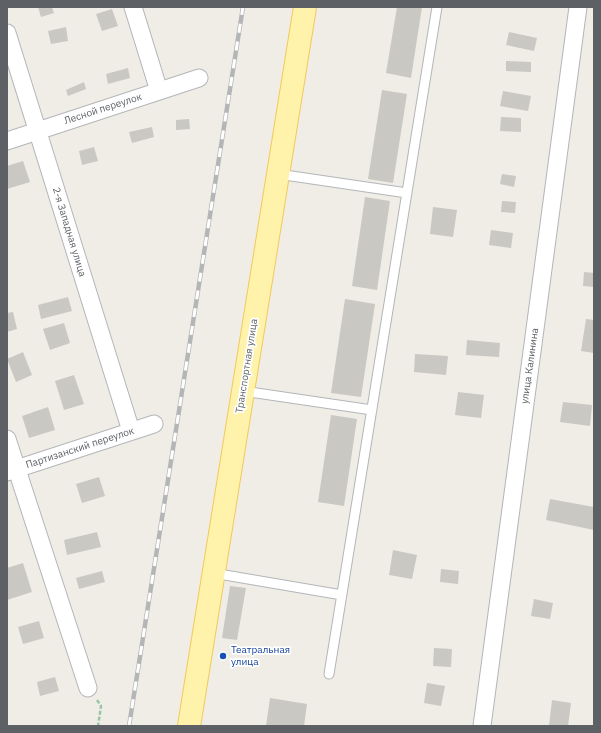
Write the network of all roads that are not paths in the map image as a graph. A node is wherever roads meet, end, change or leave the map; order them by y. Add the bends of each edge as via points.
1 (133, 7) edge
2 (305, 7) edge
3 (437, 7) edge
4 (578, 7) edge
5 (7, 33) edge
6 (199, 78) dead end
7 (159, 91) junction
8 (38, 131) junction
9 (7, 140) edge
10 (278, 174) junction
11 (407, 193) junction
12 (243, 391) junction
13 (372, 410) junction
14 (154, 424) dead end
15 (132, 431) junction
16 (7, 439) edge
17 (12, 470) edge
18 (213, 573) junction
19 (342, 594) junction
20 (328, 674) dead end
21 (88, 688) road end
22 (189, 726) edge
23 (482, 726) edge

1 - 7 street
2 - 10 main road, Транспортная улица
3 - 11 lane
4 - 23 street, улица Калинина
5 - 8 street, 2-я Западная улица
6 - 7 street, Лесной переулок
7 - 8 street, Лесной переулок
8 - 9 street, Лесной переулок
8 - 15 street, 2-я Западная улица
10 - 11 lane
10 - 12 main road, Транспортная улица
11 - 13 lane
12 - 13 lane
12 - 18 main road, Транспортная улица
13 - 19 lane
14 - 15 street, Партизанский переулок
15 - 17 street, Партизанский переулок
16 - 17 street
17 - 21 street
18 - 19 lane
18 - 22 main road, Транспортная улица
19 - 20 lane

